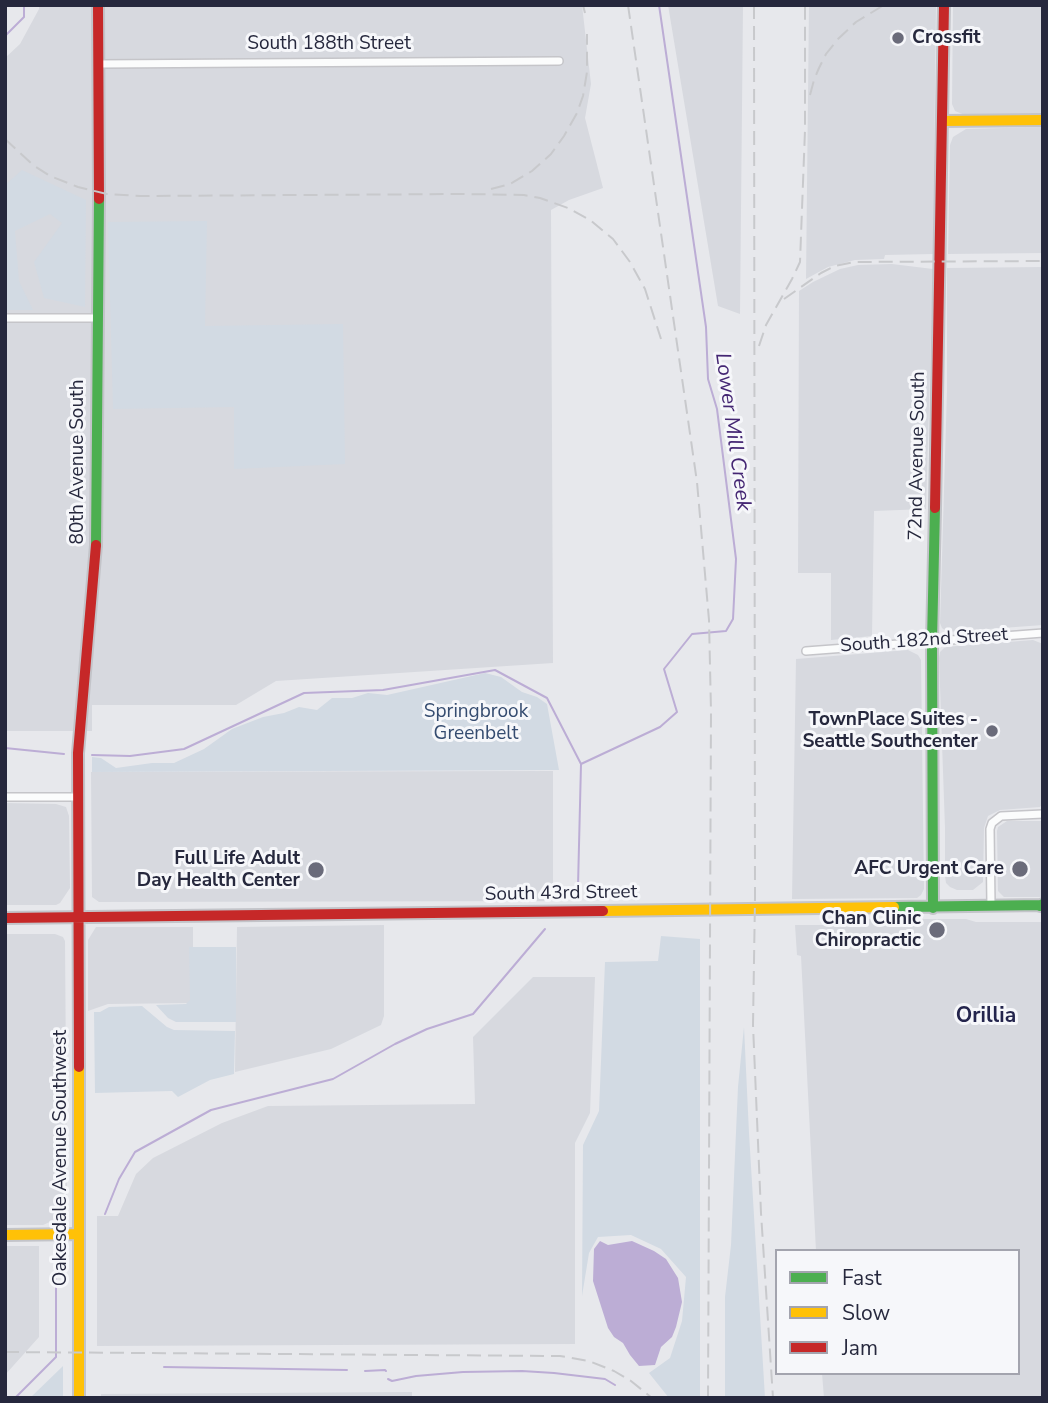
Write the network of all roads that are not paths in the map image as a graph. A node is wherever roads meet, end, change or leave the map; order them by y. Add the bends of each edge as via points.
1 (98, 5) edge
2 (944, 5) edge
3 (559, 61) dead end
4 (99, 64) junction
5 (1043, 120) edge
6 (943, 121) junction
7 (5, 318) edge
8 (97, 318) junction
9 (1043, 633) edge
10 (932, 640) junction
11 (806, 650) dead end
12 (5, 797) edge
13 (78, 797) junction
14 (1043, 814) edge
15 (1042, 905) edge
16 (991, 906) junction
17 (933, 908) junction
18 (5, 918) edge
19 (79, 918) junction
20 (78, 1234) junction
21 (5, 1235) edge
22 (79, 1398) edge

1 - 4 street, 80th Avenue South
2 - 6 street, 72nd Avenue South
3 - 4 street, South 188th Street
4 - 8 street, 80th Avenue South
5 - 6 street
6 - 10 street, 72nd Avenue South
7 - 8 street
8 - 13 street, 80th Avenue South via 96,540 80,716
9 - 10 street, South 182nd Street
10 - 11 street, South 182nd Street
10 - 17 street, 72nd Avenue South
12 - 13 street
13 - 19 street, 80th Avenue South
14 - 16 street via 994,819 990,829
15 - 16 street, South 43rd Street
16 - 17 street, South 43rd Street
17 - 19 street, South 43rd Street
18 - 19 street, South 43rd Street
19 - 20 street, Oakesdale Avenue Southwest
20 - 21 street
20 - 22 street, Oakesdale Avenue Southwest

